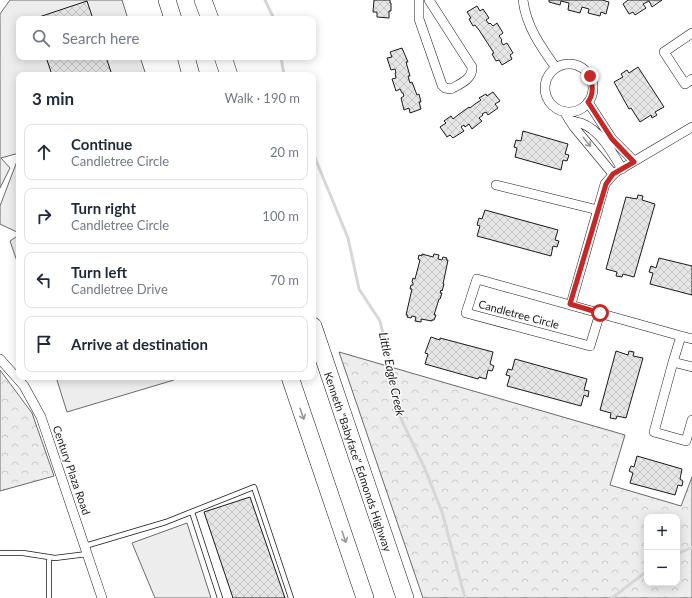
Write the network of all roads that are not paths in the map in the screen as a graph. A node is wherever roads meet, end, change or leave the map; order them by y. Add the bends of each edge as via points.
1 (167, 0) edge
2 (203, 0) edge
3 (419, 0) edge
4 (429, 0) edge
5 (523, 0) edge
6 (173, 16) edge
7 (209, 16) edge
8 (692, 33) edge
9 (187, 60) edge
10 (224, 60) edge
11 (556, 68) junction
12 (190, 72) edge
13 (228, 72) edge
14 (692, 79) edge
15 (588, 102) junction
16 (564, 111) junction
17 (569, 120) junction
18 (692, 127) edge
19 (634, 162) junction
20 (622, 169) junction
21 (613, 174) junction
22 (496, 185) dead end
23 (598, 210) junction
24 (570, 304) junction
25 (600, 313) junction
26 (316, 335) edge
27 (681, 336) junction
28 (692, 339) edge
29 (0, 359) edge
30 (673, 362) junction
31 (692, 367) edge
32 (16, 376) edge
33 (19, 380) edge
34 (291, 380) edge
35 (692, 420) edge
36 (192, 512) junction
37 (86, 550) junction
38 (0, 553) edge
39 (49, 557) junction
40 (49, 598) edge
41 (102, 598) edge
42 (220, 598) edge
43 (291, 598) edge
44 (365, 598) edge
45 (405, 598) edge

1 - 6 highway
2 - 7 highway
3 - 4 street via 419,19 442,85 451,89 470,77 472,67
5 - 11 street via 534,34
8 - 14 street via 664,52 685,84
9 - 12 highway
10 - 13 highway
11 - 15 street via 571,64 585,70 593,83 593,91
11 - 16 street via 546,80 545,88 551,103
15 - 16 street via 579,109
15 - 19 street via 612,139
16 - 17 street
17 - 20 street via 581,123 595,132
17 -> 21 street
18 - 19 street
19 - 20 street
20 - 21 street
21 - 23 street via 606,184
22 - 23 street
23 - 24 street
24 - 25 street, Candletree Circle
24 - 25 street, Candletree Circle via 477,279 466,313 590,346
25 - 27 street, Candletree Circle
26 - 45 highway, Kenneth "Babyface" Edmonds Highway
27 - 28 street, Candletree Circle
27 - 30 street
29 - 32 street, Century Plaza Road
30 - 31 street
30 - 35 street via 654,432 686,441
33 - 37 street, Century Plaza Road via 39,413 48,435
34 -> 44 highway
36 - 37 lane
36 - 42 lane
36 - 43 lane via 254,486
37 - 39 lane via 55,558
37 - 41 street, Century Plaza Road
38 - 39 lane
39 - 40 lane

